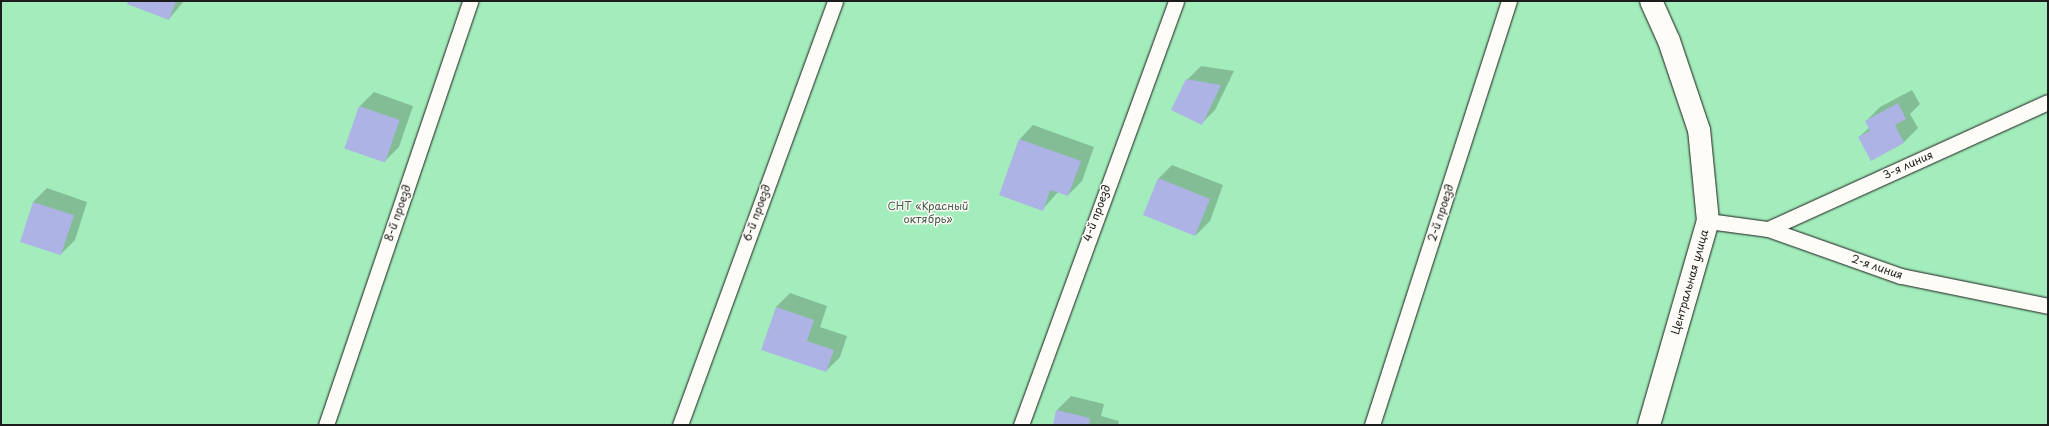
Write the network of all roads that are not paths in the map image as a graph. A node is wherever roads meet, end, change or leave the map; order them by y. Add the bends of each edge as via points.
1 (470, 1) edge
2 (835, 1) edge
3 (1176, 1) edge
4 (1509, 1) edge
5 (1650, 1) edge
6 (2048, 102) edge
7 (1708, 221) junction
8 (1768, 229) junction
9 (2048, 306) edge
10 (326, 425) edge
11 (680, 425) edge
12 (1021, 425) edge
13 (1372, 425) edge
14 (1649, 425) edge

1 - 10 lane, 8-й проезд
2 - 11 lane, 6-й проезд
3 - 12 lane, 4-й проезд
4 - 13 lane, 2-й проезд
5 - 7 street, Центральная улица via 1669,41 1698,130
6 - 8 lane, 3-я линия
7 - 8 lane, 2-я линия
7 - 14 street, Центральная улица
8 - 9 lane, 2-я линия via 1901,276

